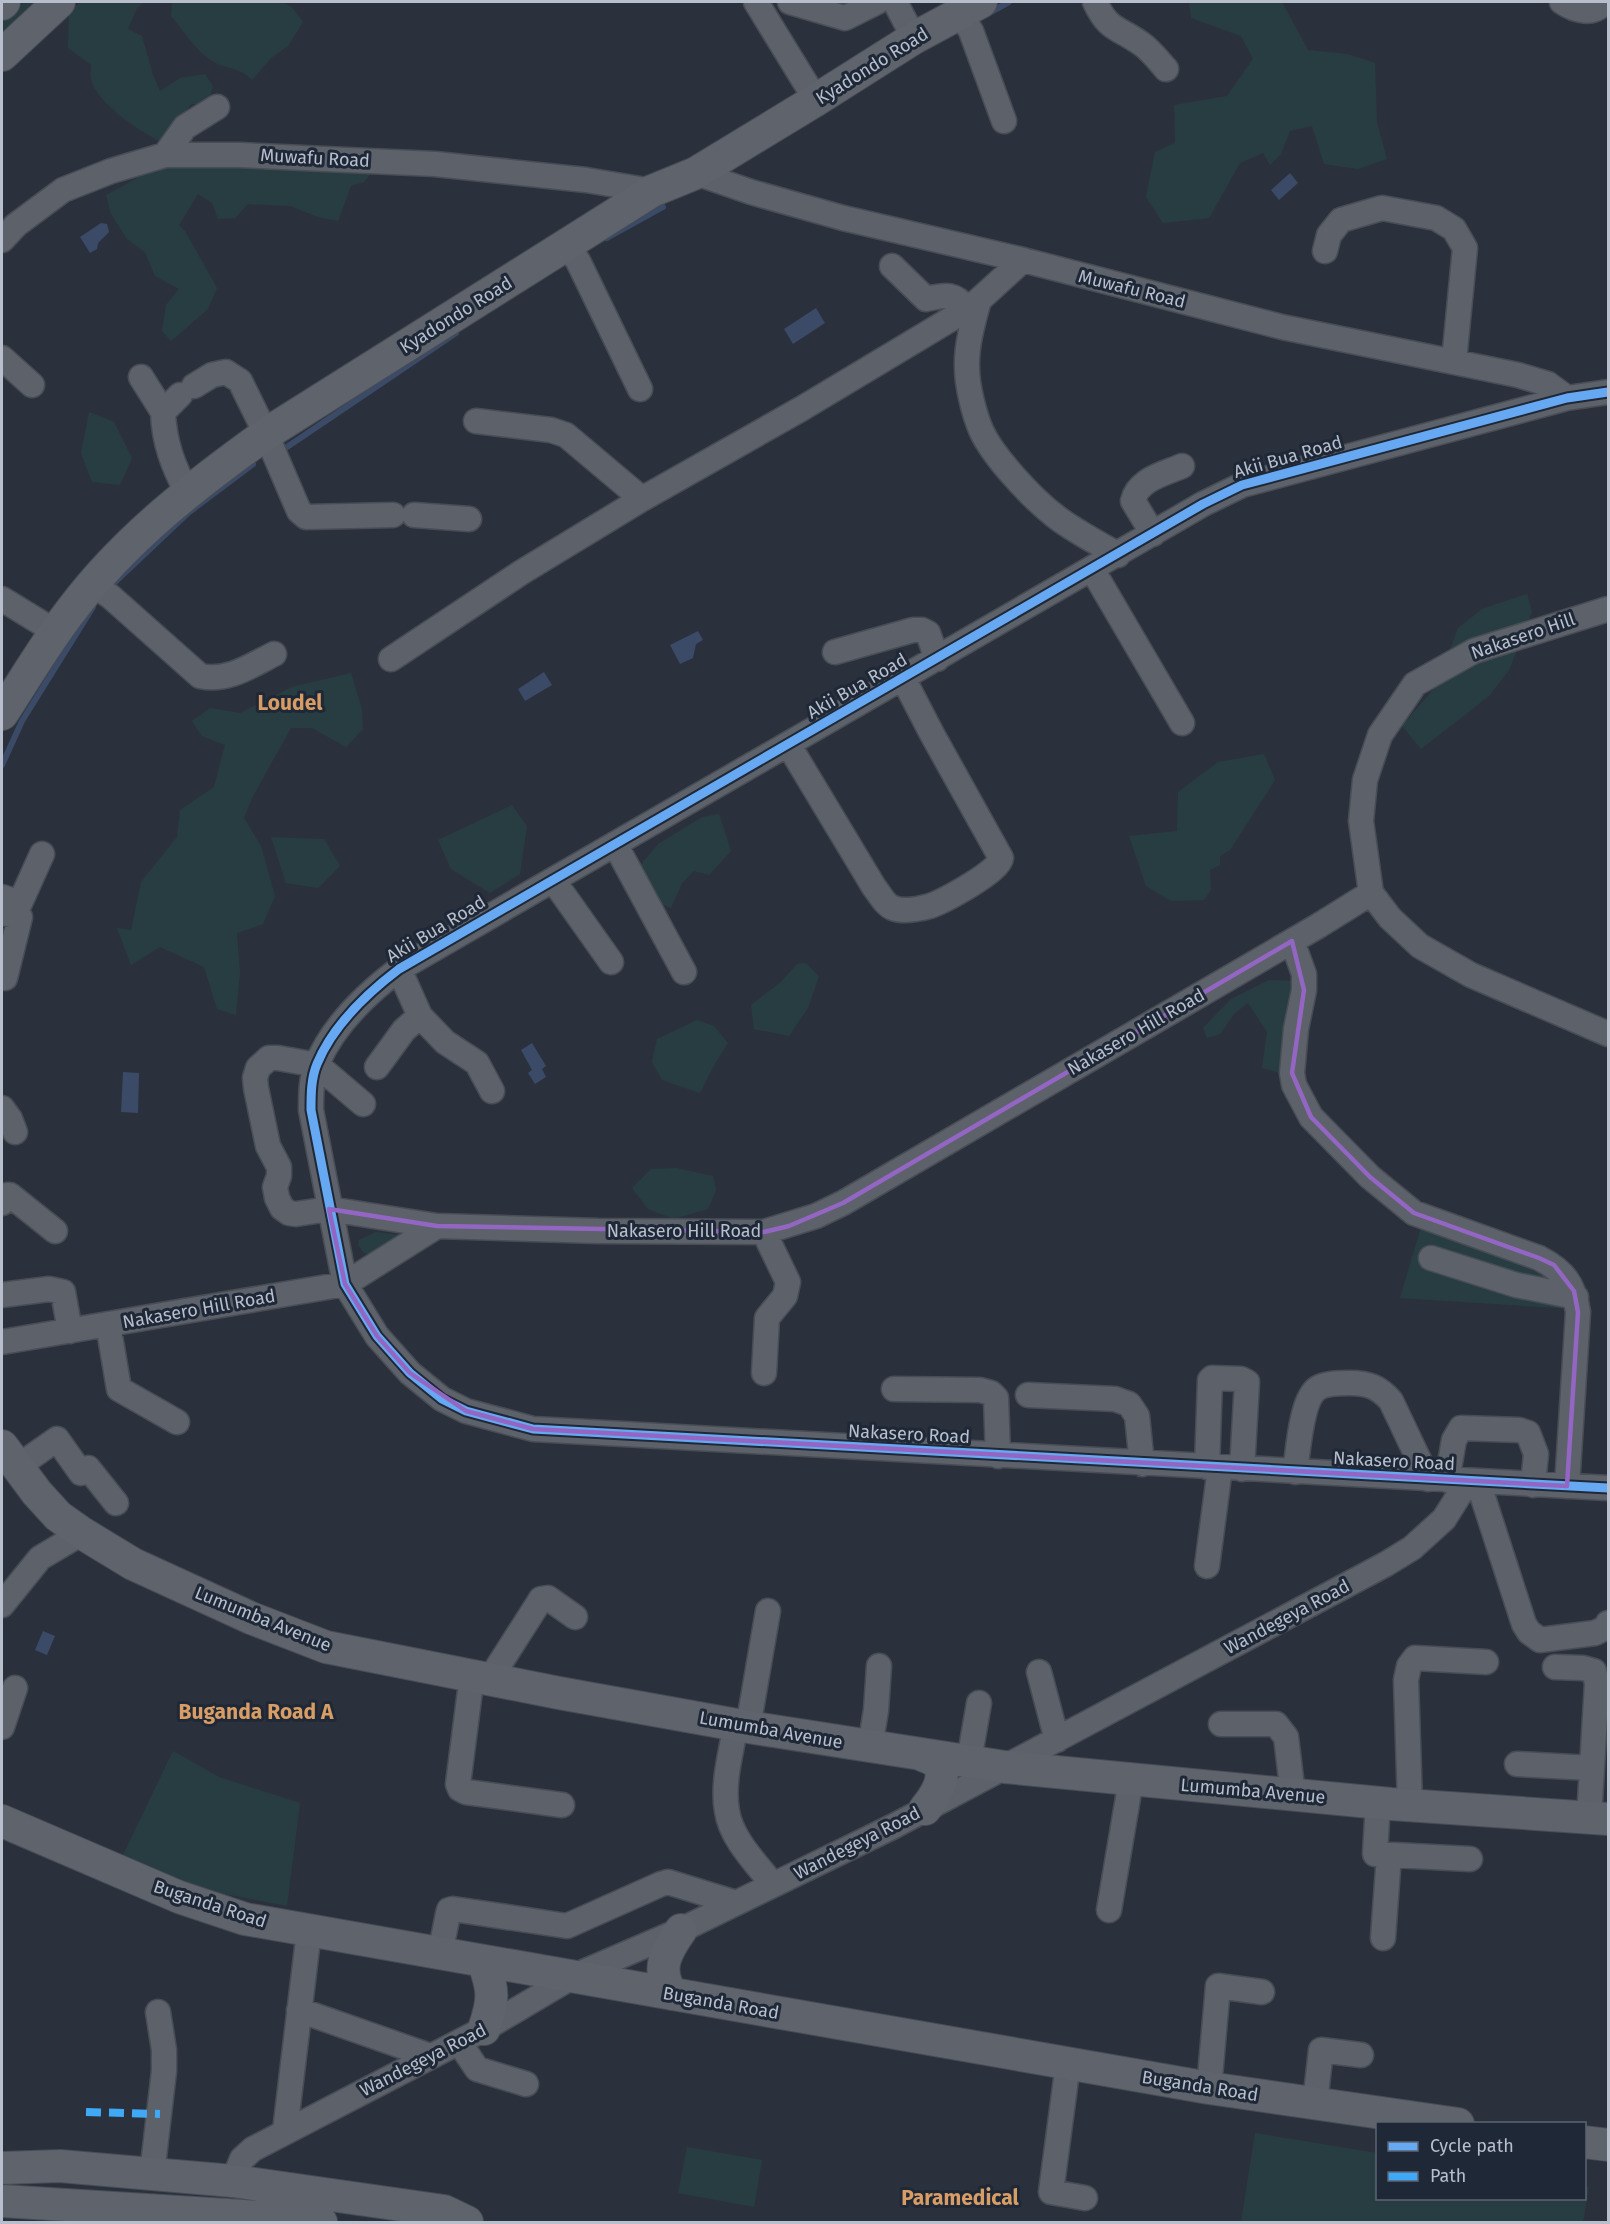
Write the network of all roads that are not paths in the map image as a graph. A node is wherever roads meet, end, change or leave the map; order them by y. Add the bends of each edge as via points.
1 (59, 2) edge
2 (756, 2) edge
3 (790, 2) edge
4 (877, 2) edge
5 (895, 2) edge
6 (1095, 2) edge
7 (1562, 2) edge
8 (1604, 2) edge
9 (971, 7) edge
10 (914, 38) junction
11 (2, 55) edge
12 (1166, 69) dead end
13 (816, 100) junction
14 (218, 107) dead end
15 (1004, 121) dead end
16 (165, 154) junction
17 (696, 172) junction
18 (652, 191) junction
19 (2, 240) edge
20 (567, 246) junction
21 (1325, 251) dead end
22 (1023, 260) junction
23 (892, 266) dead end
24 (973, 305) junction
25 (2, 358) edge
26 (1454, 361) junction
27 (141, 377) dead end
28 (32, 385) dead end
29 (640, 389) dead end
30 (1608, 392) edge
31 (1567, 398) junction
32 (163, 412) junction
33 (476, 421) dead end
34 (266, 434) junction
35 (1182, 465) dead end
36 (187, 492) junction
37 (642, 499) junction
38 (469, 519) dead end
39 (1153, 534) junction
40 (1118, 555) junction
41 (1092, 570) junction
42 (93, 584) junction
43 (2, 599) edge
44 (1608, 609) edge
45 (56, 633) junction
46 (835, 652) dead end
47 (274, 654) dead end
48 (391, 659) dead end
49 (937, 659) junction
50 (903, 678) junction
51 (2, 714) edge
52 (1182, 723) dead end
53 (789, 744) junction
54 (615, 844) junction
55 (42, 854) dead end
56 (553, 880) junction
57 (1371, 893) junction
58 (2, 897) edge
59 (2, 913) edge
60 (1292, 941) junction
61 (611, 962) dead end
62 (399, 969) junction
63 (684, 972) dead end
64 (5, 978) dead end
65 (420, 1016) junction
66 (1608, 1034) edge
67 (317, 1065) junction
68 (377, 1067) dead end
69 (492, 1091) dead end
70 (363, 1104) dead end
71 (2, 1108) edge
72 (15, 1132) dead end
73 (2, 1203) edge
74 (329, 1209) junction
75 (437, 1226) junction
76 (56, 1231) dead end
77 (764, 1232) junction
78 (1431, 1258) dead end
79 (345, 1284) junction
80 (2, 1295) edge
81 (1576, 1297) junction
82 (108, 1324) junction
83 (70, 1331) junction
84 (2, 1342) edge
85 (764, 1373) dead end
86 (894, 1389) dead end
87 (1028, 1395) dead end
88 (177, 1422) dead end
89 (9, 1456) edge
90 (998, 1456) junction
91 (1142, 1464) junction
92 (1223, 1468) junction
93 (1295, 1472) junction
94 (1455, 1480) junction
95 (1533, 1485) junction
96 (1567, 1486) junction
97 (1608, 1488) edge
98 (116, 1503) dead end
99 (82, 1533) junction
100 (1207, 1566) dead end
101 (2, 1605) edge
102 (768, 1611) dead end
103 (575, 1617) dead end
104 (1608, 1623) edge
105 (1486, 1662) dead end
106 (879, 1666) dead end
107 (1555, 1666) dead end
108 (1039, 1672) dead end
109 (481, 1677) junction
110 (15, 1688) dead end
111 (979, 1703) dead end
112 (1221, 1724) dead end
113 (2, 1726) edge
114 (742, 1726) junction
115 (1057, 1740) junction
116 (870, 1747) junction
117 (920, 1754) junction
118 (969, 1761) junction
119 (1517, 1764) dead end
120 (1005, 1767) junction
121 (1591, 1768) junction
122 (1131, 1780) junction
123 (1293, 1795) junction
124 (1378, 1803) junction
125 (562, 1805) dead end
126 (1410, 1805) junction
127 (925, 1809) junction
128 (1599, 1818) edge
129 (2, 1821) edge
130 (1389, 1855) junction
131 (1470, 1859) dead end
132 (774, 1885) junction
133 (736, 1903) junction
134 (1109, 1910) dead end
135 (681, 1930) junction
136 (309, 1931) junction
137 (1383, 1938) dead end
138 (440, 1954) junction
139 (483, 1961) junction
140 (572, 1977) junction
141 (1263, 1992) dead end
142 (672, 1994) junction
143 (299, 2010) junction
144 (158, 2012) dead end
145 (471, 2035) junction
146 (1361, 2055) dead end
147 (430, 2056) junction
148 (1068, 2064) junction
149 (526, 2084) dead end
150 (1209, 2088) junction
151 (1315, 2103) junction
152 (1444, 2122) edge
153 (285, 2131) junction
154 (1586, 2142) edge
155 (2, 2145) edge
156 (1608, 2145) edge
157 (60, 2166) junction
158 (2, 2168) edge
159 (152, 2174) junction
160 (233, 2181) junction
161 (1084, 2198) dead end
162 (2, 2201) edge
163 (59, 2204) junction
164 (2, 2216) edge
165 (321, 2223) edge
166 (467, 2223) edge

1 - 11 main road
2 - 13 street
3 - 4 street via 845,18
5 - 10 street
6 - 12 street via 1105,21 1143,45
7 - 8 street via 1587,11
9 - 10 main road, Kyadondo Road
9 - 15 street via 971,31
10 - 13 main road, Kyadondo Road
13 - 17 main road, Kyadondo Road
14 - 16 street via 185,127
16 - 18 street, Muwafu Road via 435,164
16 - 19 street, Muwafu Road via 63,190
17 - 18 main road, Kyadondo Road
17 - 22 street, Muwafu Road via 843,218
18 - 20 main road, Kyadondo Road
20 - 29 street
20 - 34 main road, Kyadondo Road
21 - 26 street via 1329,235 1341,220 1382,208 1436,218 1454,229 1465,248
22 - 24 street
22 - 26 street, Muwafu Road via 1282,327
23 - 24 street via 926,299 945,295
24 - 37 street
24 - 40 street via 967,368 982,432 1022,485 1056,516
25 - 28 street
26 - 31 street, Muwafu Road via 1548,384
27 - 32 street
30 - 31 street, Akii Bua Road
31 - 39 street, Akii Bua Road via 1242,485
32 - 34 street via 212,375 226,372 240,381
32 - 36 street via 164,435 174,468
33 - 37 street via 566,435
34 - 36 main road, Kyadondo Road
34 - 38 street via 299,511 306,517 404,515
35 - 39 street via 1141,484 1135,492 1133,501
36 - 42 main road, Kyadondo Road via 127,546
37 - 48 street
39 - 40 street, Akii Bua Road
40 - 41 street, Akii Bua Road
41 - 49 street, Akii Bua Road
41 - 52 street
42 - 45 main road, Kyadondo Road
42 - 47 street via 200,676 224,678
43 - 45 street
44 - 57 street, Nakasero Hill via 1474,651 1415,684 1380,735 1365,780 1361,821
45 - 51 main road, Kyadondo Road
46 - 49 street via 922,630 928,633
49 - 50 street, Akii Bua Road
50 - 53 street, Akii Bua Road
50 - 53 street via 1001,858 997,867 950,897 913,909 889,906
53 - 54 street, Akii Bua Road
54 - 56 street, Akii Bua Road
54 - 63 street
55 - 58 street via 20,903
56 - 61 street
56 - 62 street, Akii Bua Road
57 - 60 street, Nakasero Hill Road
57 - 66 street via 1390,918 1420,946 1471,975
59 - 64 street via 20,917
60 - 77 street, Nakasero Hill Road via 843,1203
60 - 81 street via 1304,974 1304,990 1292,1073 1294,1086 1311,1117 1370,1178 1414,1213 1539,1257 1554,1265
62 - 65 street
62 - 67 street, Akii Bua Road via 349,1014
65 - 68 street via 404,1030
65 - 69 street via 445,1042 477,1062
67 - 70 street
67 - 74 street, Akii Bua Road via 311,1110
67 - 74 street via 269,1058 258,1068 256,1088 268,1146 279,1167 275,1187 282,1208 296,1214
71 - 72 street
73 - 76 street via 10,1195
74 - 75 street
74 - 79 street, Nakasero Road
75 - 77 street, Nakasero Hill Road
75 - 79 street, Nakasero Hill Road
77 - 85 street via 788,1282 785,1296 767,1318
78 - 81 street via 1516,1285
79 - 82 street, Nakasero Hill Road
79 - 90 street, Nakasero Road via 377,1336 410,1373 442,1399 466,1411 533,1430
80 - 83 street via 49,1289 63,1292
81 - 96 street
82 - 83 street, Nakasero Hill Road
82 - 88 street via 119,1389
83 - 84 street, Nakasero Hill Road
86 - 90 street via 991,1393 996,1398
87 - 91 street via 1115,1399 1129,1404 1137,1416
89 - 98 street via 57,1439 81,1473 88,1468
89 - 99 main road, Lumumba Avenue via 58,1516
90 - 91 street, Nakasero Road
91 - 92 street, Nakasero Road
92 - 93 street, Nakasero Road
92 - 100 street
93 - 94 street, Nakasero Road
93 - 94 street via 1309,1396 1318,1388 1351,1383 1382,1390
94 - 95 street, Nakasero Road
94 - 95 street via 1454,1440 1461,1428 1519,1430 1528,1433 1536,1454
94 - 104 street via 1530,1632 1540,1640 1594,1633
94 - 115 street, Wandegeya Road via 1444,1519 1412,1548
95 - 96 street, Nakasero Road
96 - 97 street, Nakasero Road
99 - 101 street via 40,1558
99 - 109 main road, Lumumba Avenue via 133,1564 326,1647
102 - 114 street
103 - 109 street via 548,1598 541,1599
105 - 126 street via 1415,1658 1409,1666 1406,1680
106 - 116 street
107 - 121 street via 1594,1671 1597,1683
108 - 115 street
109 - 114 main road, Lumumba Avenue
109 - 125 street via 460,1772 460,1789
110 - 113 street
111 - 118 street
112 - 123 street via 1276,1724 1286,1737
114 - 116 main road, Lumumba Avenue
114 - 132 street via 725,1787 727,1813 740,1841
115 - 120 street, Wandegeya Road
116 - 117 main road, Lumumba Avenue
117 - 118 main road, Lumumba Avenue
117 - 127 main road via 933,1760 941,1773 938,1791
118 - 120 main road, Lumumba Avenue
119 - 121 street
120 - 122 main road, Lumumba Avenue
120 - 127 street, Wandegeya Road
121 - 128 street
122 - 123 main road, Lumumba Avenue
122 - 134 street
123 - 124 main road, Lumumba Avenue
124 - 126 main road, Lumumba Avenue
124 - 130 street via 1375,1854
126 - 128 main road, Lumumba Avenue
127 - 132 street, Wandegeya Road
129 - 136 main road, Buganda Road via 179,1897 245,1919
130 - 131 street
130 - 137 street
132 - 133 street, Wandegeya Road
133 - 135 street, Wandegeya Road
133 - 138 street via 668,1882 567,1926 453,1909 448,1914
135 - 140 street, Wandegeya Road
135 - 142 main road via 664,1962 667,1987
136 - 138 main road, Buganda Road
136 - 143 street
138 - 139 main road, Buganda Road
139 - 140 main road, Buganda Road
139 - 145 main road via 493,1996
140 - 142 main road, Buganda Road
140 - 145 street, Wandegeya Road
141 - 150 street via 1218,1986
142 - 148 main road, Buganda Road
143 - 147 street
143 - 153 street
144 - 159 street via 164,2071
145 - 147 street, Wandegeya Road
145 - 149 street via 472,2064 477,2069
146 - 151 street via 1322,2050
147 - 153 street, Wandegeya Road
148 - 150 main road, Buganda Road
148 - 161 street via 1052,2192
150 - 151 main road, Buganda Road
151 - 152 main road, Buganda Road
153 - 160 street, Wandegeya Road via 248,2152
154 - 156 main road
155 - 157 main road
157 - 158 main road
157 - 159 main road
159 - 160 main road
160 - 166 main road via 444,2211
162 - 163 main road
163 - 164 main road
163 - 165 main road

